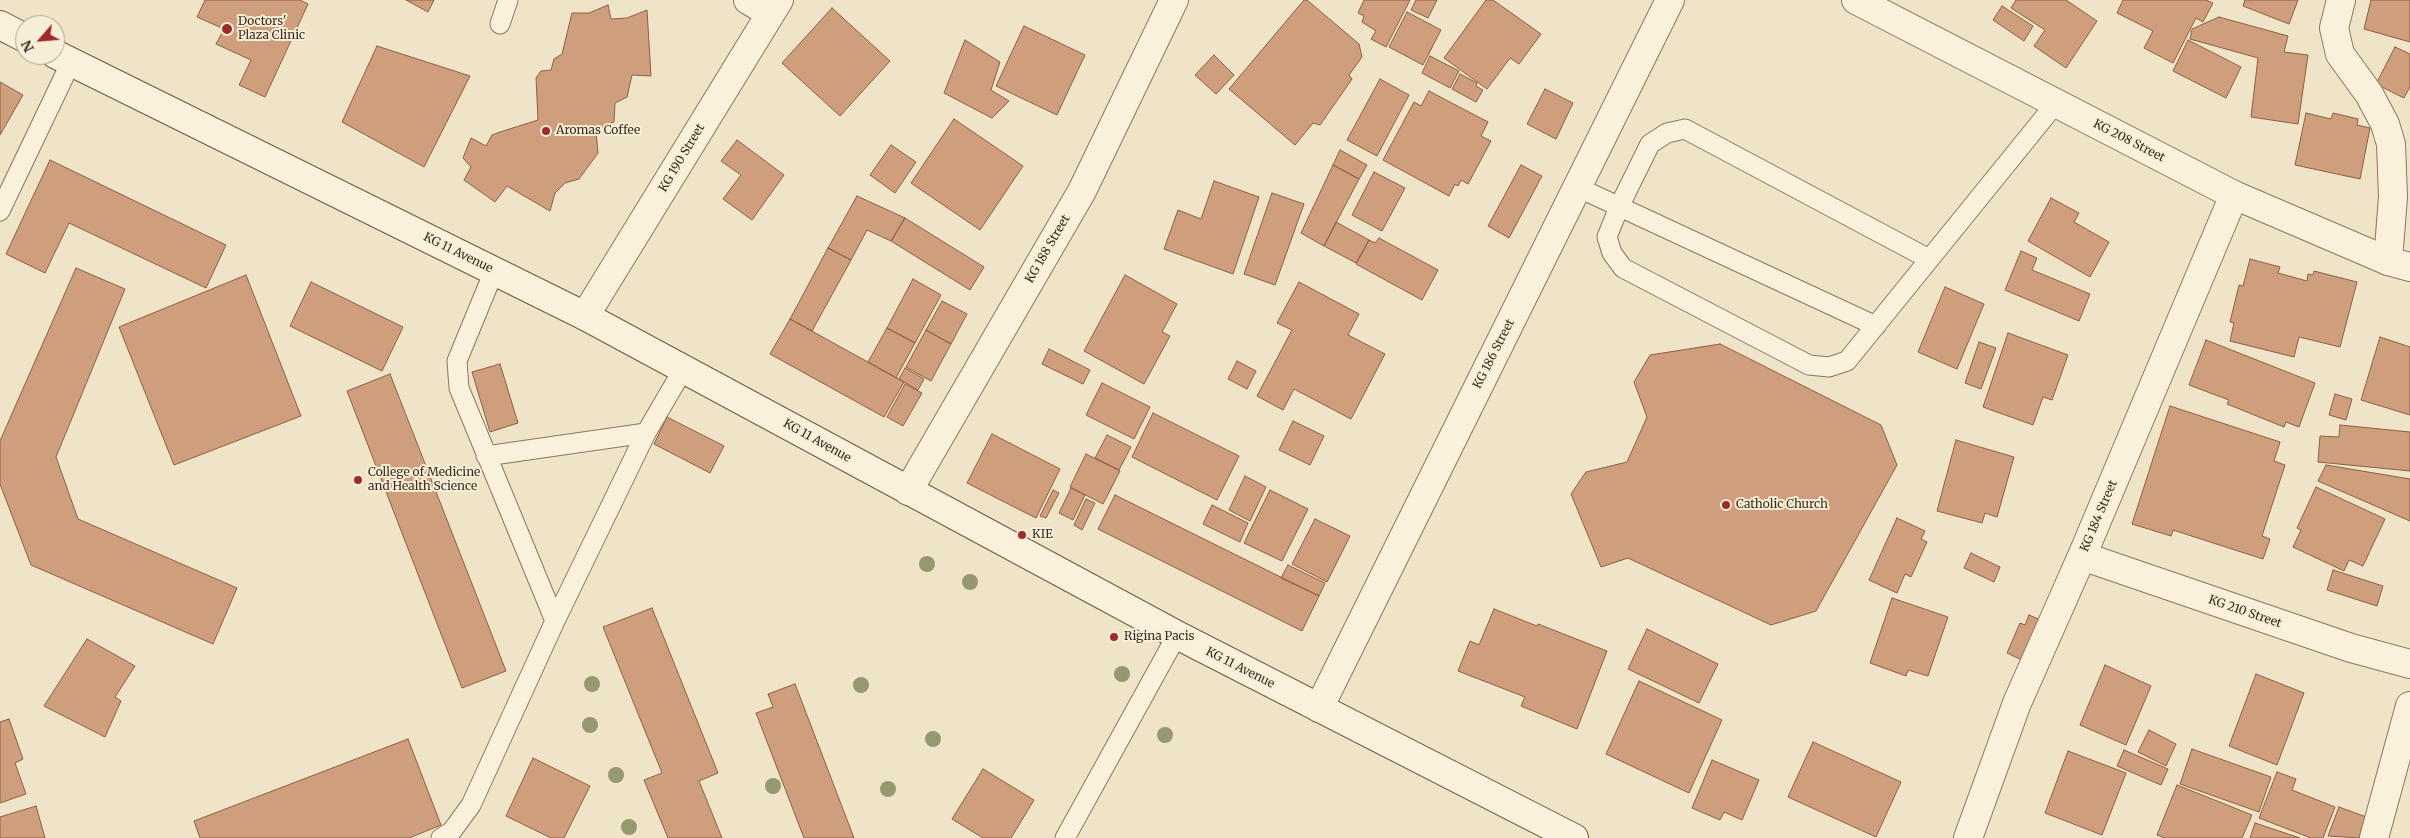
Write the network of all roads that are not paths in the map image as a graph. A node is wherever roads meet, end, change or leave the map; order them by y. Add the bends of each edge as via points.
1 (508, 0) edge
2 (1174, 0) edge
3 (1670, 0) edge
4 (1856, 0) edge
5 (2341, 0) edge
6 (766, 4) edge
7 (500, 24) dead end
8 (0, 25) edge
9 (15, 33) edge
10 (65, 59) edge
11 (60, 65) edge
12 (2056, 103) junction
13 (1577, 187) junction
14 (2234, 195) junction
15 (1619, 207) junction
16 (0, 211) edge
17 (1929, 259) junction
18 (2399, 264) edge
19 (494, 271) junction
20 (585, 316) junction
21 (1876, 326) junction
22 (684, 368) junction
23 (646, 432) junction
24 (486, 456) junction
25 (908, 491) junction
26 (2082, 556) junction
27 (555, 621) junction
28 (1177, 635) junction
29 (2410, 664) edge
30 (2410, 706) edge
31 (1319, 708) junction
32 (441, 838) edge
33 (1065, 838) edge
34 (1574, 838) edge
35 (1968, 838) edge
36 (2374, 838) edge

1 - 7 lane
2 - 25 street, KG 188 Street via 1082,191
3 - 13 street, KG 186 Street
4 - 12 street, KG 208 Street
5 - 18 street via 2334,28 2340,54 2368,94 2392,144 2392,197
6 - 20 street, KG 190 Street
8 - 9 street
10 - 19 street, KG 11 Avenue
11 - 16 lane
12 - 14 street, KG 208 Street
12 - 17 lane
13 - 15 lane
13 - 31 street, KG 186 Street
14 - 18 street, KG 208 Street
14 - 26 street, KG 184 Street
15 - 17 lane via 1650,144 1667,133 1685,129
15 - 21 lane
15 - 21 lane via 1607,237 1612,253 1623,268 1810,365 1829,367 1847,361
17 - 21 lane
19 - 20 street, KG 11 Avenue
19 - 24 lane via 457,361 459,388
20 - 22 street, KG 11 Avenue
22 - 23 lane
22 - 25 street, KG 11 Avenue
23 - 24 lane
23 - 27 lane
24 - 27 lane
25 - 28 street, KG 11 Avenue
26 - 29 street, KG 210 Street via 2351,648
26 - 35 street, KG 184 Street via 2017,703
27 - 32 lane via 471,805 452,831
28 - 31 street, KG 11 Avenue
28 - 33 lane
30 - 36 street
31 - 34 street, KG 11 Avenue

